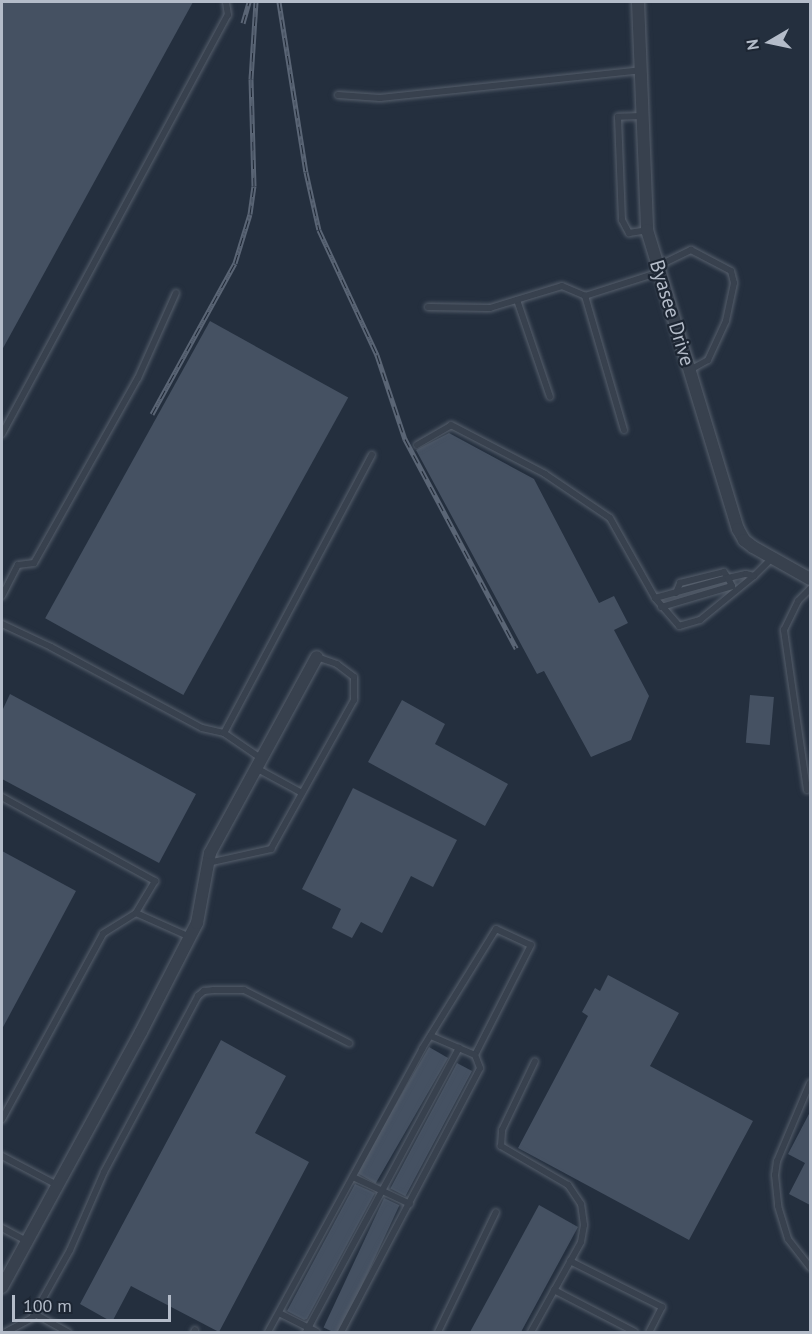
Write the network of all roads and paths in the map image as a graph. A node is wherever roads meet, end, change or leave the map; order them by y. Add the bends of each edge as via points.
1 (226, 2) edge
2 (638, 2) edge
3 (640, 70) junction
4 (338, 95) dead end
5 (642, 117) junction
6 (647, 230) junction
7 (659, 269) junction
8 (176, 293) dead end
9 (585, 296) junction
10 (517, 300) junction
11 (428, 307) dead end
12 (689, 370) junction
13 (550, 397) dead end
14 (624, 430) dead end
15 (2, 434) edge
16 (417, 445) dead end
17 (372, 455) dead end
18 (772, 558) junction
19 (754, 576) junction
20 (728, 578) junction
21 (810, 579) edge
22 (810, 589) edge
23 (2, 596) edge
24 (655, 598) junction
25 (661, 607) junction
26 (2, 624) edge
27 (317, 657) joint
28 (224, 733) junction
29 (259, 764) junction
30 (807, 790) dead end
31 (302, 794) junction
32 (2, 797) edge
33 (208, 863) junction
34 (136, 913) junction
35 (190, 937) junction
36 (431, 1036) junction
37 (349, 1043) dead end
38 (459, 1048) junction
39 (475, 1055) junction
40 (535, 1061) dead end
41 (810, 1083) edge
42 (2, 1119) edge
43 (2, 1156) edge
44 (353, 1177) junction
45 (57, 1185) junction
46 (382, 1191) junction
47 (410, 1204) junction
48 (496, 1212) dead end
49 (2, 1228) edge
50 (26, 1241) junction
51 (570, 1261) junction
52 (808, 1265) edge
53 (2, 1287) edge
54 (554, 1290) junction
55 (279, 1313) junction
56 (34, 1314) junction
57 (307, 1330) edge
58 (6, 1332) edge
59 (68, 1332) edge
60 (268, 1332) edge
61 (317, 1332) edge
62 (341, 1332) edge
63 (438, 1332) edge
64 (531, 1332) edge
65 (635, 1332) edge
66 (649, 1332) edge

1 - 15 lane via 228,15
2 - 3 street, Byasee Drive
3 - 4 lane via 380,98
3 - 5 street, Byasee Drive
5 - 6 street, Byasee Drive
5 - 6 lane via 618,117 622,220 629,232
6 - 7 street, Byasee Drive
7 - 9 lane
7 - 12 street, Byasee Drive
7 - 12 lane via 691,250 731,271 734,283 726,321 708,360
8 - 23 lane via 138,378 34,563 18,565
9 - 10 lane via 562,286
9 - 14 lane
10 - 11 lane via 490,308
10 - 13 lane
12 - 18 street, Byasee Drive via 738,529 744,540
16 - 24 lane via 450,425 545,474 610,518
17 - 28 lane
18 - 19 lane
18 - 21 street, Byasee Drive
19 - 20 lane
19 - 25 lane via 693,623 679,626
20 - 24 lane
20 - 25 lane via 732,586
22 - 30 lane via 798,601 784,630
24 - 25 lane
26 - 28 lane via 202,728
27 - 29 street
27 - 31 lane via 337,664 354,677 354,700
28 - 29 lane
29 - 31 lane
29 - 33 street
31 - 33 lane via 271,849
32 - 34 lane via 155,881
33 - 35 street via 201,909
34 - 35 lane
34 - 42 lane via 103,934
35 - 45 street
36 - 38 lane
36 - 39 lane via 496,929 531,945
36 - 44 lane
37 - 56 lane via 244,990 204,991 198,996
38 - 39 lane
38 - 46 lane
39 - 47 lane via 480,1068
40 - 51 lane via 501,1130 501,1146 568,1185 581,1204 581,1242
41 - 52 lane via 777,1161 775,1175 778,1206 788,1239
43 - 45 lane
44 - 46 lane
44 - 55 lane
45 - 50 street
46 - 47 lane
46 - 57 lane
47 - 62 lane
48 - 63 lane
49 - 50 lane
50 - 53 street
51 - 54 lane
51 - 66 lane via 662,1307
54 - 64 lane
54 - 65 lane
55 - 57 lane
55 - 60 lane
56 - 58 lane
56 - 59 lane
57 - 61 lane

